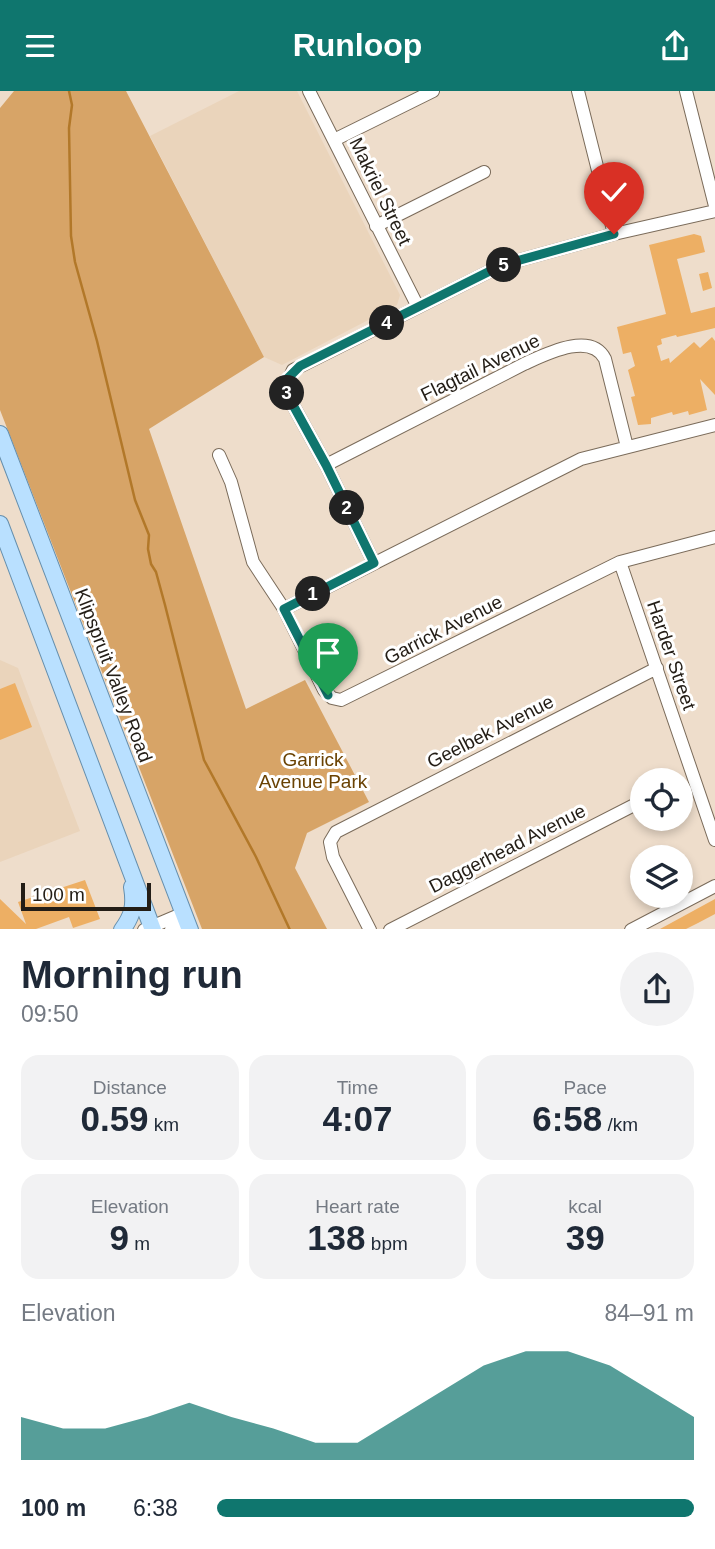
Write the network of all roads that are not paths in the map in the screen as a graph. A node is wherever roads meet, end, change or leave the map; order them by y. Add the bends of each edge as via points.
1 (309, 91) edge
2 (433, 91) edge
3 (578, 91) edge
4 (686, 91) edge
5 (334, 140) junction
6 (484, 172) dead end
7 (715, 205) edge
8 (715, 211) edge
9 (376, 226) junction
10 (614, 234) junction
11 (418, 307) junction
12 (715, 425) edge
13 (0, 434) edge
14 (627, 447) junction
15 (219, 455) dead end
16 (326, 465) junction
17 (0, 524) edge
18 (715, 537) edge
19 (620, 562) junction
20 (374, 563) junction
21 (284, 609) junction
22 (657, 668) junction
23 (683, 768) edge
24 (693, 793) edge
25 (630, 807) edge
26 (715, 840) edge
27 (126, 859) junction
28 (715, 886) edge
29 (187, 922) edge
30 (150, 928) edge
31 (122, 929) edge
32 (171, 929) edge
33 (370, 929) edge
34 (390, 929) edge
35 (631, 929) edge

1 - 5 street, Makriel Street
2 - 5 street
3 - 10 street
4 - 7 street
5 - 9 street, Makriel Street
6 - 9 street
8 - 10 street
9 - 11 street, Makriel Street
10 - 11 street via 502,265
11 - 16 street via 289,375 286,389
12 - 14 street
13 - 29 main road, Klipspruit Valley Road
14 - 16 street, Flagtail Avenue via 606,359 599,349 586,345 524,364
14 - 20 street via 575,462
15 - 21 street via 253,562
16 - 20 street
17 - 27 main road
18 - 19 street, Garrick Avenue
19 - 21 street, Garrick Avenue via 341,701 324,690
19 - 22 street, Harder Street
20 - 21 street
22 - 23 street, Harder Street
22 - 33 street, Geelbek Avenue via 341,828 331,839 331,849
24 - 26 street, Harder Street
25 - 34 street, Daggerhead Avenue
27 - 30 main road
27 - 31 main road via 134,904
28 - 35 street
29 - 30 street
29 - 32 street

